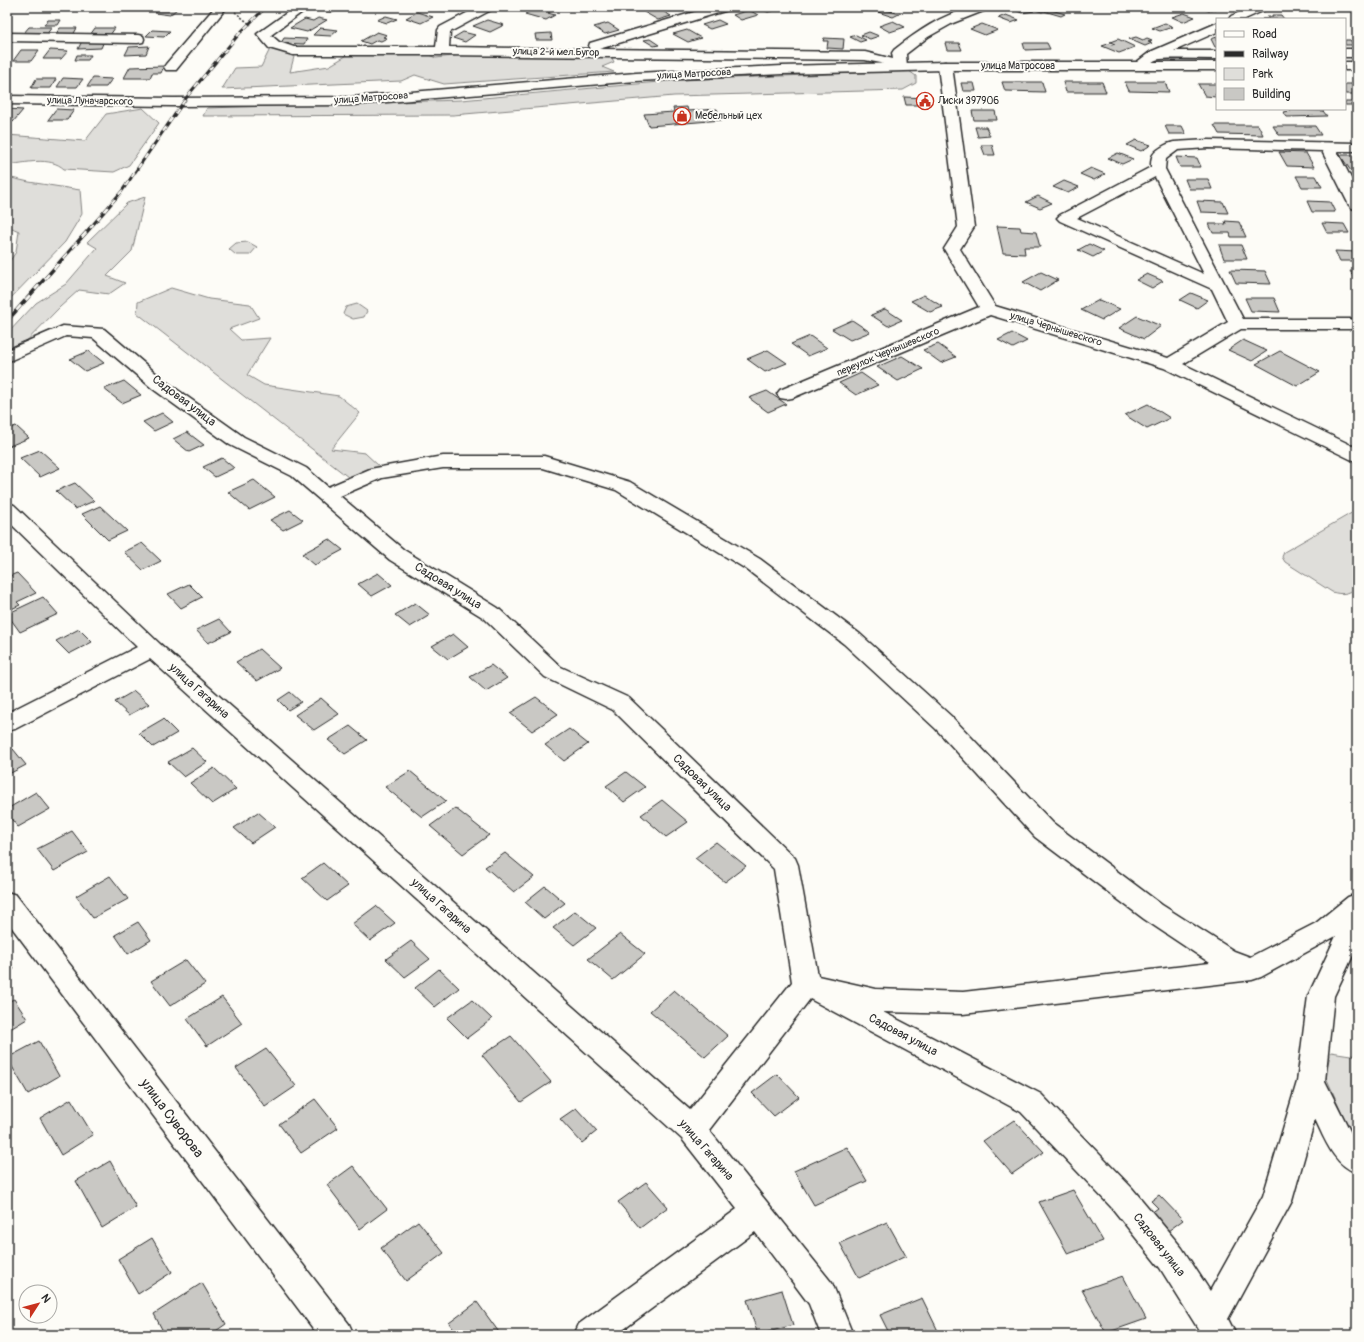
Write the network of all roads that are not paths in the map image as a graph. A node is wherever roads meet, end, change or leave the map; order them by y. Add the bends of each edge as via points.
1 (221, 7) edge
2 (303, 7) edge
3 (487, 7) edge
4 (724, 7) edge
5 (982, 7) edge
6 (1261, 7) edge
7 (1236, 18) edge
8 (1216, 27) edge
9 (7, 37) edge
10 (138, 39) dead end
11 (442, 51) junction
12 (574, 52) junction
13 (1346, 53) edge
14 (1357, 53) edge
15 (1155, 55) junction
16 (1216, 57) edge
17 (1140, 65) junction
18 (945, 66) junction
19 (1178, 66) junction
20 (1346, 66) edge
21 (1357, 66) edge
22 (171, 67) dead end
23 (900, 67) junction
24 (7, 100) edge
25 (173, 102) joint
26 (1326, 146) junction
27 (1357, 147) edge
28 (1158, 169) junction
29 (1357, 205) edge
30 (1219, 286) junction
31 (990, 309) junction
32 (1237, 324) junction
33 (1357, 324) edge
34 (7, 357) edge
35 (1170, 364) junction
36 (786, 394) dead end
37 (1357, 455) edge
38 (326, 496) junction
39 (7, 508) edge
40 (152, 649) junction
41 (7, 723) edge
42 (7, 902) edge
43 (1357, 904) edge
44 (1357, 918) edge
45 (1252, 969) junction
46 (806, 984) junction
47 (1310, 1082) junction
48 (692, 1130) junction
49 (1357, 1160) edge
50 (758, 1212) junction
51 (1216, 1327) edge
52 (338, 1335) edge
53 (590, 1335) edge
54 (837, 1335) edge

1 - 22 street
2 - 11 street, улица 2-й мел.Бугор via 263,34 274,44 292,51
3 - 11 street via 444,30
4 - 12 street
5 - 23 street via 923,34 899,54
6 - 7 street
8 - 15 street
9 - 10 street
11 - 12 street, улица 2-й мел.Бугор
12 - 23 street, улица 2-й мел.Бугор via 865,56 885,60
13 - 14 street
15 - 16 street
15 - 17 street
15 - 19 street
16 - 19 street, улица Матросова
17 - 18 street, улица Матросова
17 - 19 street, улица Матросова
18 - 23 street, улица Матросова
18 - 31 street via 966,227 952,249
20 - 21 street
23 - 25 street, улица Матросова via 636,77 352,100
24 - 25 street, улица Луначарского
26 - 27 street
26 - 28 street via 1174,146 1159,157
26 - 29 street
28 - 30 street
28 - 30 street via 1065,218
30 - 32 street
31 - 35 street, улица Чернышевского
31 - 36 street, переулок Чернышевского
32 - 33 street
32 - 35 street
34 - 38 street, Садовая улица via 63,331 98,332 160,385 237,441 299,472
35 - 37 street, улица Чернышевского
38 - 45 street via 377,473 443,462 544,462 622,486 753,564 852,639 944,723 1044,830 1153,912 1225,959
38 - 46 street, Садовая улица via 397,555 491,613 554,672 621,704 786,865
39 - 40 street, улица Гагарина
40 - 41 street
40 - 48 street, улица Гагарина
42 - 52 street, улица Суворова
43 - 45 street via 1325,930
44 - 47 street via 1321,996
45 - 46 street via 963,1003 876,1000
46 - 48 street
46 - 51 street, Садовая улица via 1031,1103 1122,1198 1171,1258
47 - 49 street via 1341,1142
47 - 51 street via 1277,1201
48 - 50 street, улица Гагарина
50 - 53 street
50 - 54 street, улица Гагарина via 821,1294

